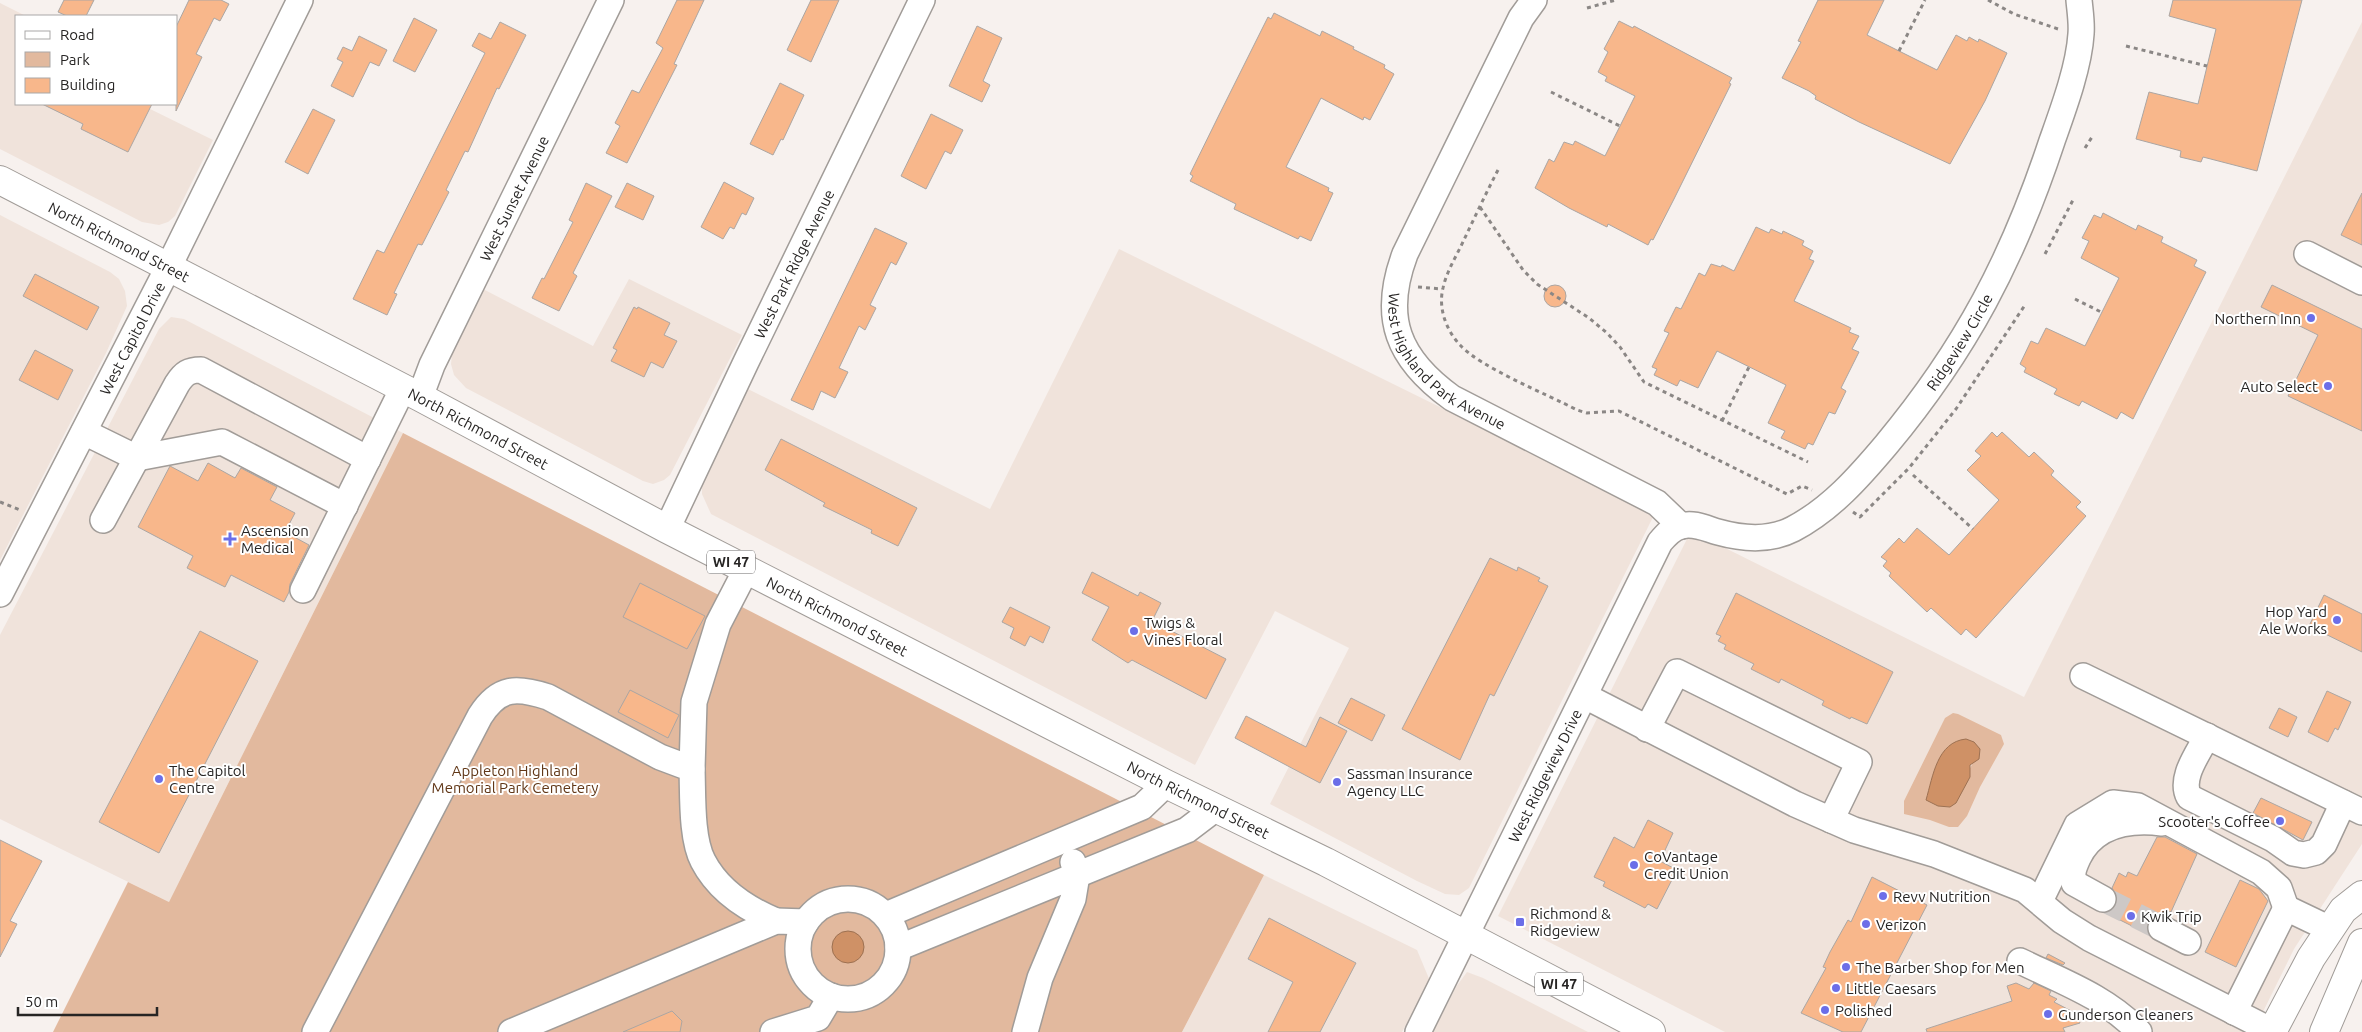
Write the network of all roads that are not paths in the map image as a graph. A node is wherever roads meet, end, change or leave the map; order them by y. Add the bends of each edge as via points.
1 (300, 0) edge
2 (611, 0) edge
3 (922, 0) edge
4 (1534, 0) edge
5 (2079, 0) edge
6 (0, 180) edge
7 (2307, 254) dead end
8 (169, 266) junction
9 (2362, 282) edge
10 (412, 392) junction
11 (84, 432) junction
12 (137, 458) junction
13 (368, 459) junction
14 (345, 506) junction
15 (103, 520) dead end
16 (1681, 526) junction
17 (667, 529) junction
18 (746, 570) junction
19 (303, 590) dead end
20 (0, 594) edge
21 (2083, 676) dead end
22 (1585, 696) junction
23 (1648, 729) junction
24 (2207, 736) junction
25 (692, 769) junction
26 (1166, 784) junction
27 (2353, 807) edge
28 (1216, 808) junction
29 (1831, 820) junction
30 (2176, 825) junction
31 (1066, 840) junction
32 (1077, 875) junction
33 (2362, 895) edge
34 (2102, 899) tunnel mouth
35 (2040, 901) junction
36 (2286, 908) junction
37 (886, 915) junction
38 (776, 921) junction
39 (806, 922) junction
40 (2161, 928) tunnel mouth
41 (2330, 929) junction
42 (1467, 936) junction
43 (2188, 942) dead end
44 (2362, 943) edge
45 (898, 948) junction
46 (2020, 961) dead end
47 (832, 996) junction
48 (2234, 1012) junction
49 (816, 1025) edge
50 (2272, 1031) edge
51 (315, 1032) edge
52 (511, 1032) edge
53 (773, 1032) edge
54 (1025, 1032) edge
55 (1418, 1032) edge
56 (1651, 1032) edge
57 (2139, 1032) edge
58 (2324, 1032) edge

1 - 8 street, West Capitol Drive
2 - 10 street, West Sunset Avenue via 432,365
3 - 17 street, West Park Ridge Avenue
4 - 16 street, West Highland Park Avenue via 1521,18 1405,254 1393,304 1400,335 1410,359 1428,382 1452,398 1656,503
5 - 16 street, Ridgeview Circle via 2081,35 2065,104 2017,238 1948,365 1911,416 1835,500 1813,518 1790,530 1769,537 1749,538 1698,526
6 - 8 main road, North Richmond Street / WI 47
7 - 9 street
8 - 10 main road, North Richmond Street / WI 47
8 - 11 street, West Capitol Drive
10 - 13 street, West Sunset Avenue
10 - 17 main road, North Richmond Street / WI 47
11 - 12 street
11 - 20 street, West Capitol Drive
12 - 13 street via 182,375 190,370 201,370
12 - 14 street via 222,442
12 - 15 street
13 - 14 street, West Sunset Avenue
14 - 19 street, West Sunset Avenue
16 - 22 street, West Ridgeview Drive via 1660,542
17 - 18 main road, North Richmond Street / WI 47
18 - 25 street via 718,624 694,702
18 - 26 main road, North Richmond Street / WI 47
21 - 24 street
22 - 23 street
22 - 42 street, West Ridgeview Drive
23 - 29 street
23 - 29 street via 1676,672 1859,762
24 - 27 street
24 - 27 street via 2186,778 2184,788 2189,798 2273,839 2293,853 2316,852
25 - 38 street via 696,833 702,860 738,901
25 - 51 street via 660,757 529,690 502,693 496,697 480,716
26 - 28 main road, North Richmond Street / WI 47
26 - 31 street via 1142,807
28 - 32 street via 1187,830
28 - 42 main road, North Richmond Street / WI 47
29 - 35 street via 1950,860 2025,890
30 - 34 street via 2129,822 2107,828 2092,838 2071,875 2074,883
30 - 35 street via 2138,806 2114,803 2077,825
30 - 36 street via 2261,872 2279,888
31 - 32 street
31 - 37 street
32 - 45 street
32 - 54 street via 1073,899 1040,978
33 - 41 main road via 2343,910
35 - 48 street via 2062,921 2089,938
36 - 41 street
36 - 48 street
37 - 39 street via 864,901 844,899 825,904
37 - 45 street via 895,931
38 - 39 street
38 - 52 street
39 - 47 street via 799,943 801,965 813,984
40 - 43 street
41 - 50 main road via 2310,958
42 - 55 street, West Ridgeview Drive
42 - 56 main road, North Richmond Street / WI 47
44 - 58 main road
45 - 47 street via 893,971 877,990 855,998
46 - 57 street via 2095,997 2127,1019
47 - 49 street
48 - 50 street
49 - 53 street

